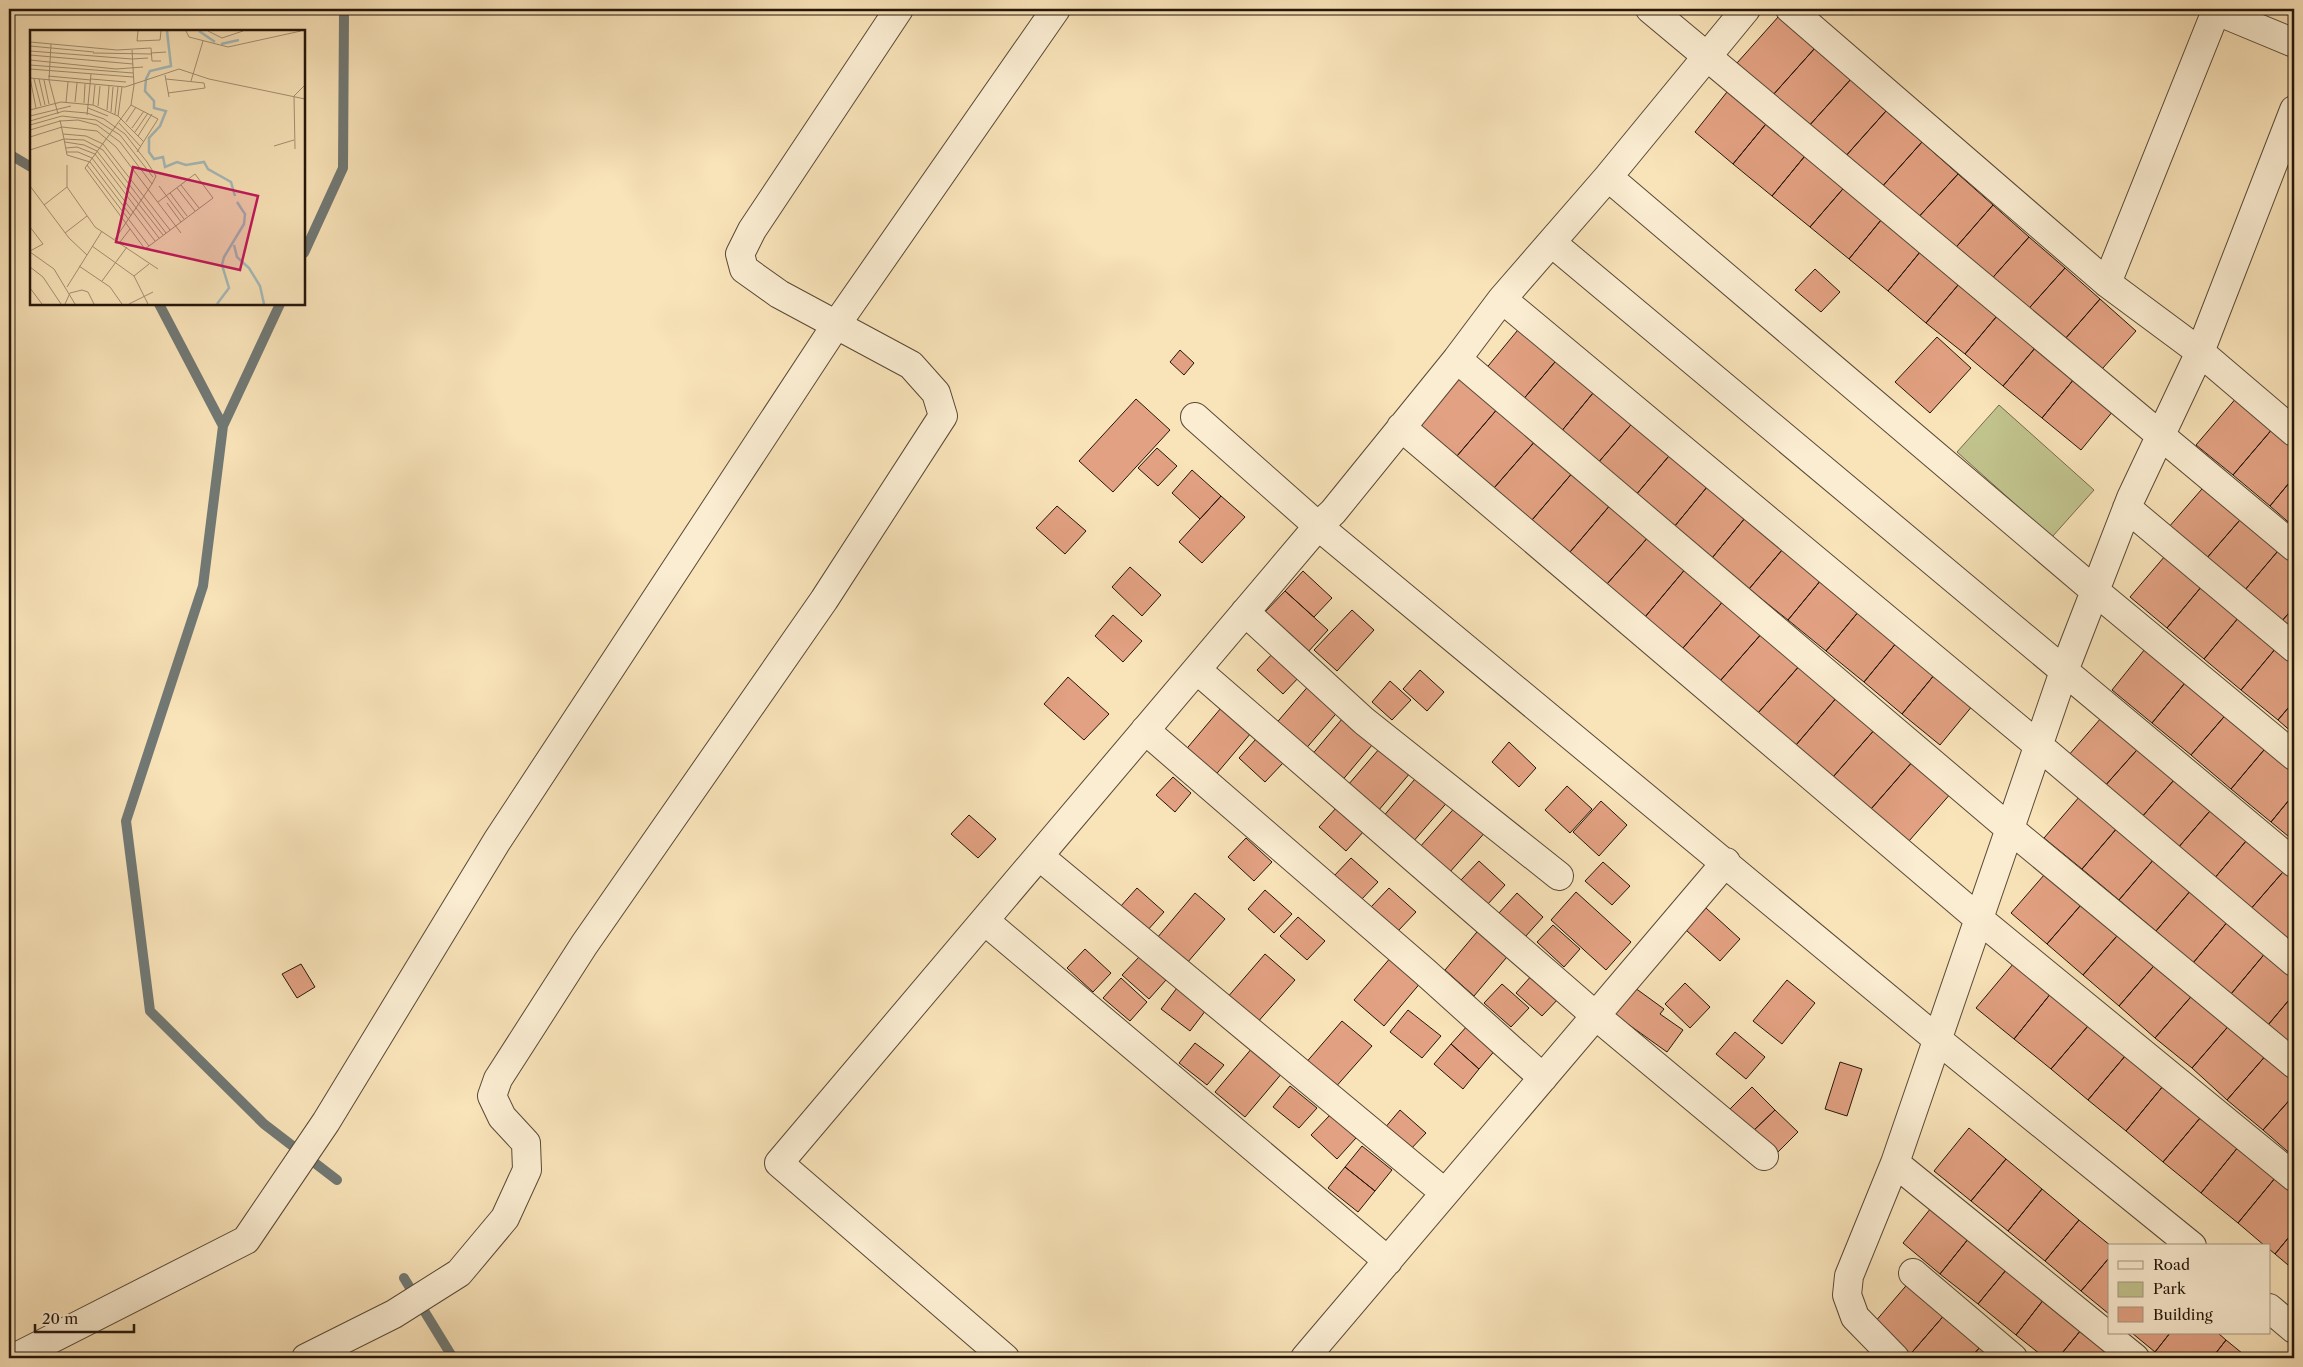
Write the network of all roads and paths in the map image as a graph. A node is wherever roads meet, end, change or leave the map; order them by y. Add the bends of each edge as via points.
1 (899, 9) edge
2 (1056, 9) edge
3 (1650, 9) edge
4 (1746, 9) edge
5 (1790, 9) edge
6 (2214, 10) edge
7 (2294, 43) edge
8 (1708, 57) junction
9 (2294, 110) edge
10 (1608, 177) junction
11 (1552, 243) junction
12 (2107, 283) junction
13 (1502, 298) junction
14 (836, 325) junction
15 (2200, 352) junction
16 (1457, 359) junction
17 (1195, 416) dead end
18 (1401, 427) junction
19 (2294, 432) edge
20 (2161, 437) junction
21 (2127, 508) junction
22 (1318, 526) junction
23 (2294, 547) edge
24 (2095, 591) junction
25 (1246, 612) junction
26 (2294, 648) edge
27 (1197, 670) junction
28 (2064, 671) junction
29 (1145, 730) junction
30 (2039, 746) junction
31 (2294, 756) edge
32 (2010, 829) junction
33 (1039, 856) junction
34 (1726, 862) junction
35 (2294, 863) edge
36 (1558, 876) dead end
37 (1979, 919) junction
38 (984, 921) junction
39 (2294, 962) edge
40 (1596, 1016) junction
41 (1938, 1040) junction
42 (2294, 1064) edge
43 (1543, 1078) junction
44 (1764, 1156) dead end
45 (1894, 1163) junction
46 (2294, 1177) edge
47 (1445, 1193) junction
48 (2190, 1244) edge
49 (1388, 1261) junction
50 (1913, 1273) dead end
51 (2270, 1309) edge
52 (2294, 1329) edge
53 (14, 1358) edge
54 (306, 1358) edge
55 (1005, 1358) edge
56 (1305, 1358) edge
57 (1895, 1358) edge
58 (2013, 1358) edge
59 (2134, 1358) edge

1 - 14 street via 752,230 740,254 744,269 779,294
2 - 14 street
3 - 8 street
4 - 8 street
5 - 12 street
6 - 7 street
6 - 12 street
8 - 10 street
8 - 20 street
9 - 15 street
10 - 11 street
10 - 24 street
11 - 13 street
11 - 28 street
12 - 15 street
13 - 16 street
13 - 30 street
14 - 53 street via 497,841 326,1122 246,1240
14 - 54 street via 910,366 936,393 942,416 824,600 584,945 498,1079 492,1096 502,1117 526,1143 528,1170 505,1218 459,1273 394,1314
15 - 19 street
15 - 20 street
16 - 18 street
16 - 32 street
17 - 22 street
18 - 22 street via 1333,512
18 - 37 street
20 - 21 street
20 - 23 street
21 - 24 street
21 - 26 street
22 - 25 street
22 - 34 street
24 - 28 street
24 - 31 street
25 - 27 street
25 - 36 street via 1364,721
27 - 29 street
27 - 40 street
28 - 30 street
28 - 35 street
29 - 33 street
29 - 43 street
30 - 32 street
30 - 39 street
32 - 37 street
32 - 42 street
33 - 38 street
33 - 47 street
34 - 40 street
34 - 41 street
37 - 41 street
37 - 46 street
38 - 49 street
38 - 55 street via 779,1163
40 - 43 street
40 - 44 street
41 - 45 street
41 - 48 street
43 - 47 street
45 - 57 street via 1849,1276 1847,1295 1855,1317
45 - 59 street
47 - 49 street
49 - 56 street
50 - 58 street
51 - 52 street

